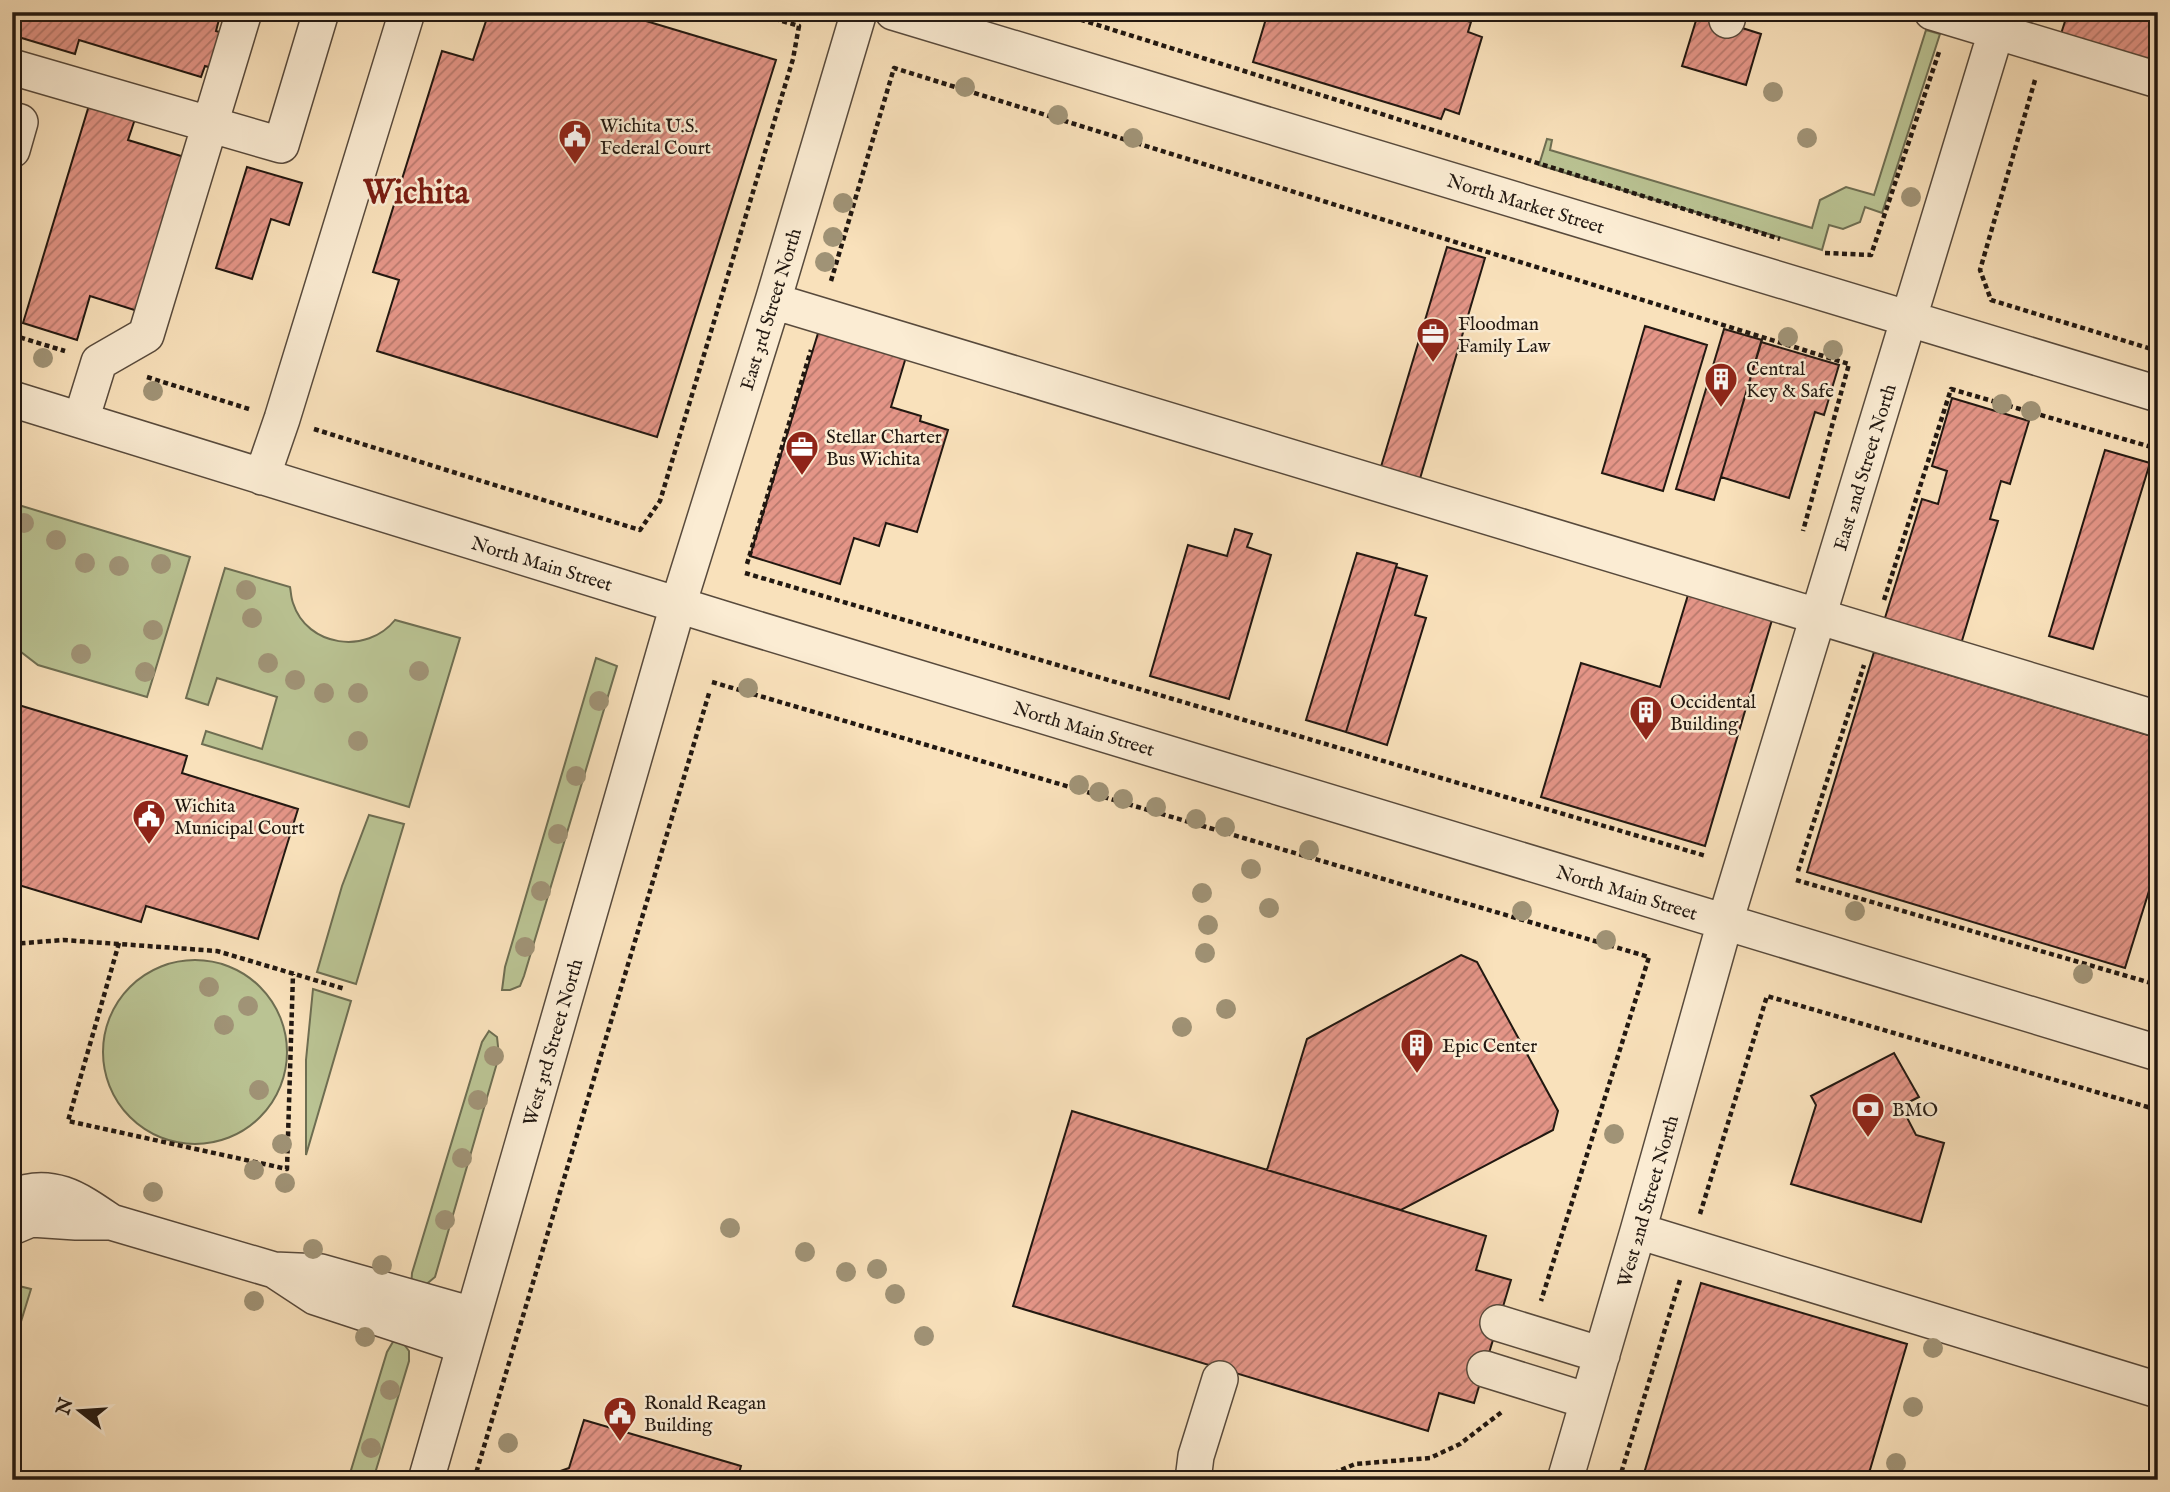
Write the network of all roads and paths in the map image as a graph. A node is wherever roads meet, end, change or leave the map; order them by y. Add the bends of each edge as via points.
1 (244, 12) edge
2 (321, 12) edge
3 (407, 12) edge
4 (752, 12) edge
5 (859, 12) edge
6 (893, 12) edge
7 (1056, 12) edge
8 (1941, 15) edge
9 (1999, 22) edge
10 (2045, 46) junction
11 (12, 67) edge
12 (2158, 80) edge
13 (12, 120) edge
14 (212, 125) junction
15 (12, 150) edge
16 (1788, 242) dead end
17 (1814, 250) dead end
18 (773, 301) junction
19 (1909, 318) junction
20 (12, 335) edge
21 (2158, 351) edge
22 (99, 362) junction
23 (2158, 394) edge
24 (12, 399) edge
25 (282, 419) junction
26 (81, 420) junction
27 (2158, 449) edge
28 (262, 477) junction
29 (678, 605) junction
30 (1818, 617) junction
31 (1874, 633) junction
32 (712, 682) dead end
33 (710, 690) dead end
34 (2158, 719) edge
35 (1798, 871) dead end
36 (1796, 880) dead end
37 (1726, 922) junction
38 (119, 943) junction
39 (12, 944) edge
40 (293, 974) junction
41 (2158, 985) edge
42 (345, 989) dead end
43 (2158, 1053) edge
44 (2158, 1110) edge
45 (12, 1197) edge
46 (111, 1222) junction
47 (12, 1227) edge
48 (1638, 1231) junction
49 (1690, 1247) junction
50 (1514, 1328) joint
51 (469, 1330) junction
52 (1602, 1355) junction
53 (1501, 1374) joint
54 (1220, 1379) dead end
55 (2158, 1390) edge
56 (1588, 1401) junction
57 (426, 1480) edge
58 (474, 1480) edge
59 (1193, 1480) edge
60 (1318, 1480) edge
61 (1565, 1480) edge
62 (1619, 1480) edge

1 - 14 street
2 - 14 street via 281,145
3 - 25 street
4 - 25 path via 799,26 793,60 660,502 640,530
5 - 18 street, East 3rd Street North
6 - 19 street, North Market Street
7 - 16 path
8 - 9 street
8 - 17 path via 1871,255
9 - 10 street
9 - 19 street, East 2nd Street North
10 - 12 street
10 - 21 path via 1980,270 1991,300
11 - 14 street
13 - 15 street via 20,122
14 - 22 street via 146,335
18 - 29 street, East 3rd Street North
18 - 30 street
19 - 23 street, North Market Street
19 - 30 street, East 2nd Street North
20 - 22 path
22 - 25 path
22 - 26 street
24 - 26 street, North Main Street
25 - 28 street
26 - 28 street, North Main Street
27 - 31 path via 1951,389
28 - 29 street, North Main Street
29 - 37 street, North Main Street
29 - 51 street, West 3rd Street North
30 - 31 street
30 - 37 street, East 2nd Street North
31 - 34 street
31 - 35 path
32 - 50 path via 1648,957
33 - 58 path
36 - 41 path
37 - 43 street, North Main Street
37 - 48 street, West 2nd Street North
38 - 39 path via 63,940
38 - 40 path via 217,951
38 - 40 path via 68,1121 287,1169
40 - 42 path
44 - 49 path via 1767,996
45 - 46 street via 31,1191 76,1198
46 - 47 street via 31,1219
46 - 51 street via 274,1270 321,1272
48 - 49 street
48 - 52 street, West 2nd Street North
49 - 55 street
49 - 62 path
50 - 52 street
51 - 57 street, West 3rd Street North
52 - 56 street, West 2nd Street North
53 - 56 street
53 - 60 path via 1504,1410 1460,1444 1430,1458 1355,1464
54 - 59 street via 1195,1456
56 - 61 street, West 2nd Street North

